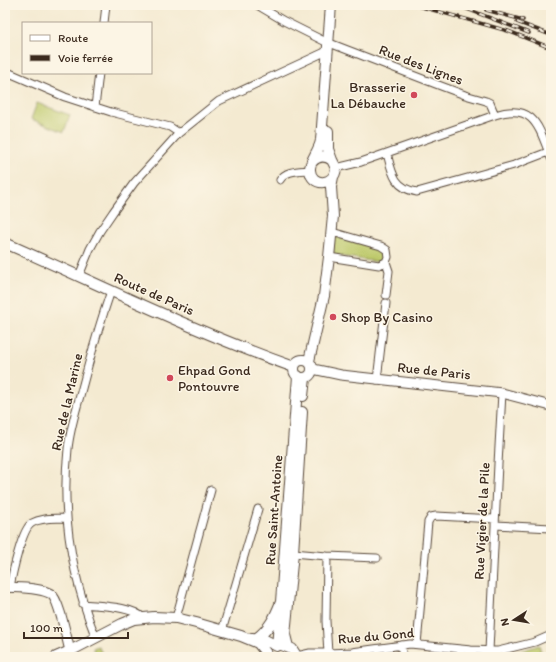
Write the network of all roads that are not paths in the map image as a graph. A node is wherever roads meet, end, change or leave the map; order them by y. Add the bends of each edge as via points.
1 (106, 5) edge
2 (257, 5) edge
3 (333, 7) edge
4 (104, 22) edge
5 (329, 50) junction
6 (5, 71) edge
7 (99, 74) edge
8 (327, 88) junction
9 (95, 107) junction
10 (495, 115) junction
11 (179, 133) junction
12 (386, 153) junction
13 (550, 155) edge
14 (311, 166) junction
15 (333, 168) junction
16 (280, 180) dead end
17 (316, 180) junction
18 (332, 232) junction
19 (5, 243) edge
20 (329, 257) junction
21 (386, 262) junction
22 (80, 277) junction
23 (111, 291) junction
24 (386, 295) dead end
25 (386, 303) dead end
26 (308, 363) junction
27 (299, 374) junction
28 (377, 380) junction
29 (502, 393) junction
30 (551, 406) edge
31 (211, 490) dead end
32 (258, 509) dead end
33 (66, 518) junction
34 (495, 522) junction
35 (551, 528) edge
36 (293, 553) junction
37 (327, 556) junction
38 (377, 558) dead end
39 (8, 587) edge
40 (281, 602) junction
41 (84, 604) junction
42 (142, 618) junction
43 (176, 618) junction
44 (222, 631) junction
45 (551, 635) edge
46 (240, 636) junction
47 (96, 638) junction
48 (257, 638) junction
49 (402, 644) junction
50 (417, 644) junction
51 (277, 646) junction
52 (288, 647) junction
53 (489, 651) junction
54 (70, 652) junction
55 (328, 653) junction
56 (266, 655) edge
57 (56, 657) edge
58 (297, 657) edge
59 (402, 657) edge

1 - 4 street
2 - 5 street, Rue des Lignes
3 - 5 main road
5 - 8 main road
5 - 10 street, Rue des Lignes via 360,56 486,101 490,103
5 - 11 street via 228,96
6 - 9 street
7 - 9 street
8 - 14 main road via 321,144
8 - 15 main road via 328,149
9 - 11 street via 170,127
10 - 12 street
10 - 13 street via 513,111 526,114 536,124
11 - 22 street via 134,183 113,212 90,249
12 - 13 street via 397,182 406,189 417,192
12 - 15 street
14 - 15 main road via 319,156 328,157
14 - 16 street via 288,173
14 - 17 main road via 311,174
15 - 17 main road via 327,182
15 - 18 main road
17 - 26 main road via 327,200 326,230
18 - 20 main road
18 - 21 street via 385,247 388,254
19 - 22 main road, Route de Paris
20 - 21 street via 379,264
20 - 26 main road via 324,296
21 - 24 street via 389,271
22 - 23 main road, Route de Paris
23 - 27 main road, Route de Paris
23 - 33 street, Rue de la Marine via 97,331 71,432 66,469
25 - 28 street
26 - 27 main road via 297,362
26 - 27 main road via 310,375
26 - 28 street, Rue de Paris via 341,375
27 - 36 main road, Rue Saint-Antoine
27 - 40 main road, Rue Saint-Antoine
28 - 29 street, Rue de Paris
29 - 30 street, Rue de Paris
29 - 34 street, Rue Vigier de la Pile
31 - 43 street
32 - 44 street
33 - 39 street via 37,521 28,526
33 - 41 street, Rue de la Marine
34 - 35 street
34 - 50 street via 431,517 428,522
34 - 53 street, Rue Vigier de la Pile
36 - 37 street
36 - 52 main road, Rue Saint-Antoine via 286,635
37 - 38 street
37 - 55 street
39 - 54 street via 30,588 48,592 55,597
40 - 48 main road, Rue Saint-Antoine via 273,622
40 - 51 main road
41 - 42 street via 130,610
41 - 47 street, Rue de la Marine
42 - 43 main road
42 - 47 main road via 122,624
43 - 44 main road
44 - 46 main road
45 - 53 street, Rue du Gond via 516,648
46 - 48 main road
46 - 56 main road via 258,643
47 - 54 main road
48 - 51 main road
49 - 50 street, Rue du Gond
49 - 55 street, Rue du Gond
49 - 59 street
50 - 53 street, Rue du Gond
51 - 52 main road
51 - 56 main road
52 - 58 main road
54 - 57 main road
55 - 58 street, Rue du Gond via 310,653

